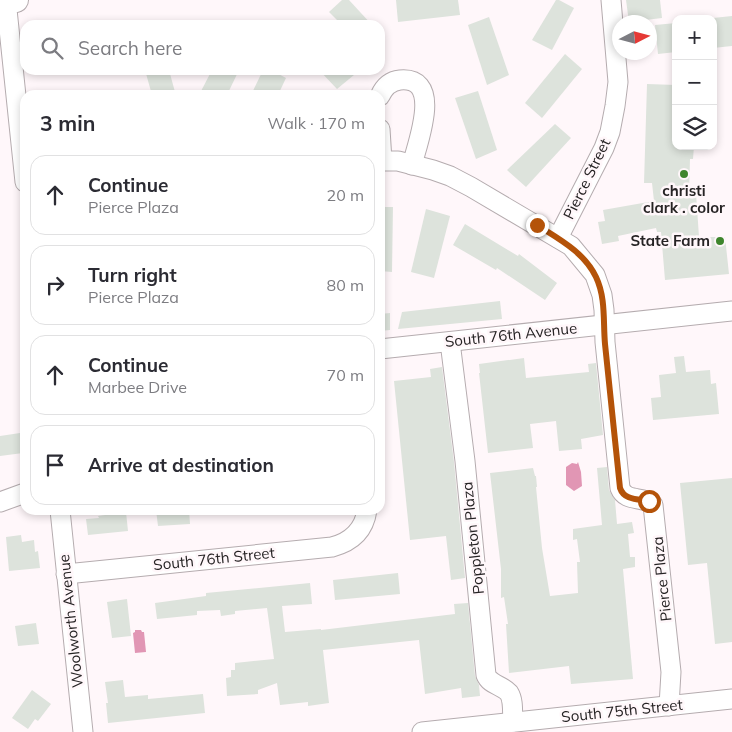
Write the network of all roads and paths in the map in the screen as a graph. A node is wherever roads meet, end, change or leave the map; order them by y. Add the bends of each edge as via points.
1 (611, 0) edge
2 (7, 1) edge
3 (383, 90) edge
4 (20, 132) edge
5 (385, 142) edge
6 (393, 162) edge
7 (558, 238) junction
8 (732, 311) edge
9 (605, 325) junction
10 (450, 342) junction
11 (385, 348) edge
12 (20, 495) edge
13 (0, 502) edge
14 (60, 515) edge
15 (366, 515) edge
16 (66, 574) junction
17 (732, 699) edge
18 (669, 706) junction
19 (513, 722) junction
20 (83, 732) edge
21 (422, 732) edge

1 - 7 street, Pierce Street via 618,82 616,106 604,148
2 - 4 street
3 - 6 street via 398,80 412,82 422,92 426,110
5 - 6 street
6 - 7 street via 450,176
7 - 9 street via 575,249 595,275 602,296
8 - 9 street, South 76th Avenue
9 - 10 street, South 76th Avenue
9 - 18 street, Pierce Plaza via 620,488 627,497 649,501 653,505 671,672
10 - 11 street, South 76th Avenue
10 - 19 street, Poppleton Plaza via 486,675 508,693 512,700
12 - 13 street
14 - 16 street, Woolworth Avenue
15 - 16 street, South 76th Street via 358,533 348,542 332,547
16 - 20 street, Woolworth Avenue
17 - 18 street, South 75th Street
18 - 19 street, South 75th Street
19 - 21 street, South 75th Street

